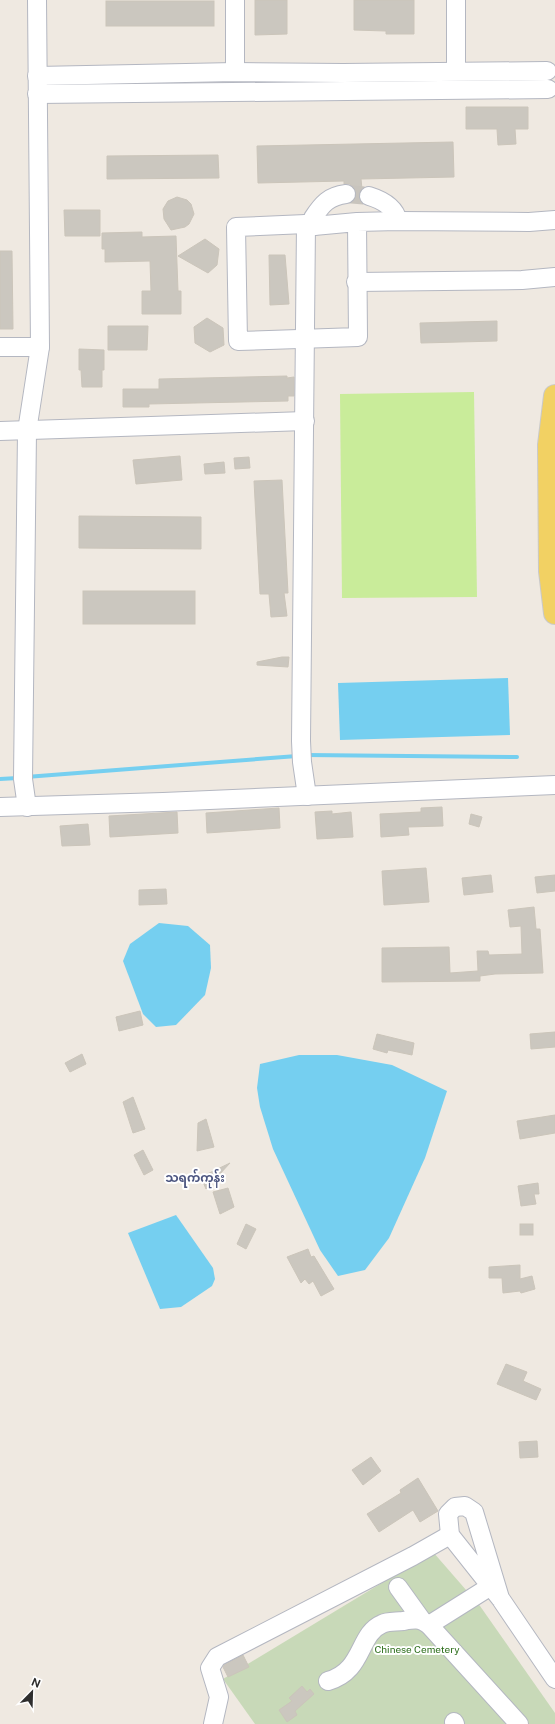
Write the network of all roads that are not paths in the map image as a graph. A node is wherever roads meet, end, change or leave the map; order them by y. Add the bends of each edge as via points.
1 (37, 0) edge
2 (235, 0) edge
3 (456, 0) edge
4 (456, 71) junction
5 (547, 71) dead end
6 (235, 72) junction
7 (37, 76) junction
8 (548, 89) dead end
9 (37, 94) junction
10 (346, 194) tunnel mouth
11 (369, 196) tunnel mouth
12 (555, 220) edge
13 (398, 221) junction
14 (357, 222) junction
15 (310, 224) junction
16 (555, 277) edge
17 (356, 282) junction
18 (305, 339) junction
19 (0, 347) edge
20 (40, 347) junction
21 (555, 396) edge
22 (305, 421) junction
23 (0, 431) edge
24 (27, 431) junction
25 (552, 444) edge
26 (552, 570) edge
27 (555, 613) edge
28 (555, 785) edge
29 (306, 796) junction
30 (0, 807) edge
31 (27, 807) junction
32 (450, 1535) junction
33 (398, 1587) dead end
34 (496, 1592) junction
35 (425, 1622) junction
36 (555, 1679) edge
37 (328, 1681) dead end
38 (213, 1724) edge
39 (520, 1724) edge

1 - 7 street
2 - 6 street
3 - 4 street
4 - 5 street
4 - 6 street
6 - 7 street
7 - 9 street
8 - 9 street
9 - 20 street
10 - 15 street via 338,195 322,204
11 - 13 street via 380,199 392,208
12 - 13 street
13 - 14 street
14 - 15 street
14 - 17 street
15 - 18 street
15 - 18 street via 236,227 238,341
16 - 17 street via 522,280
17 - 18 street via 358,337
18 - 22 street
19 - 20 street
20 - 24 street
21 - 25 main road
22 - 24 street
22 - 29 street via 301,741
23 - 24 street
24 - 31 street via 23,772
25 - 26 main road
26 - 27 main road
28 - 29 street
29 - 31 street
30 - 31 street
32 - 34 street
32 - 34 street via 448,1514 455,1507 465,1506 474,1512
32 - 38 street via 217,1657 210,1668 219,1697
33 - 35 street
34 - 35 street
34 - 36 street
35 - 37 street via 380,1624 346,1673
35 - 39 street

